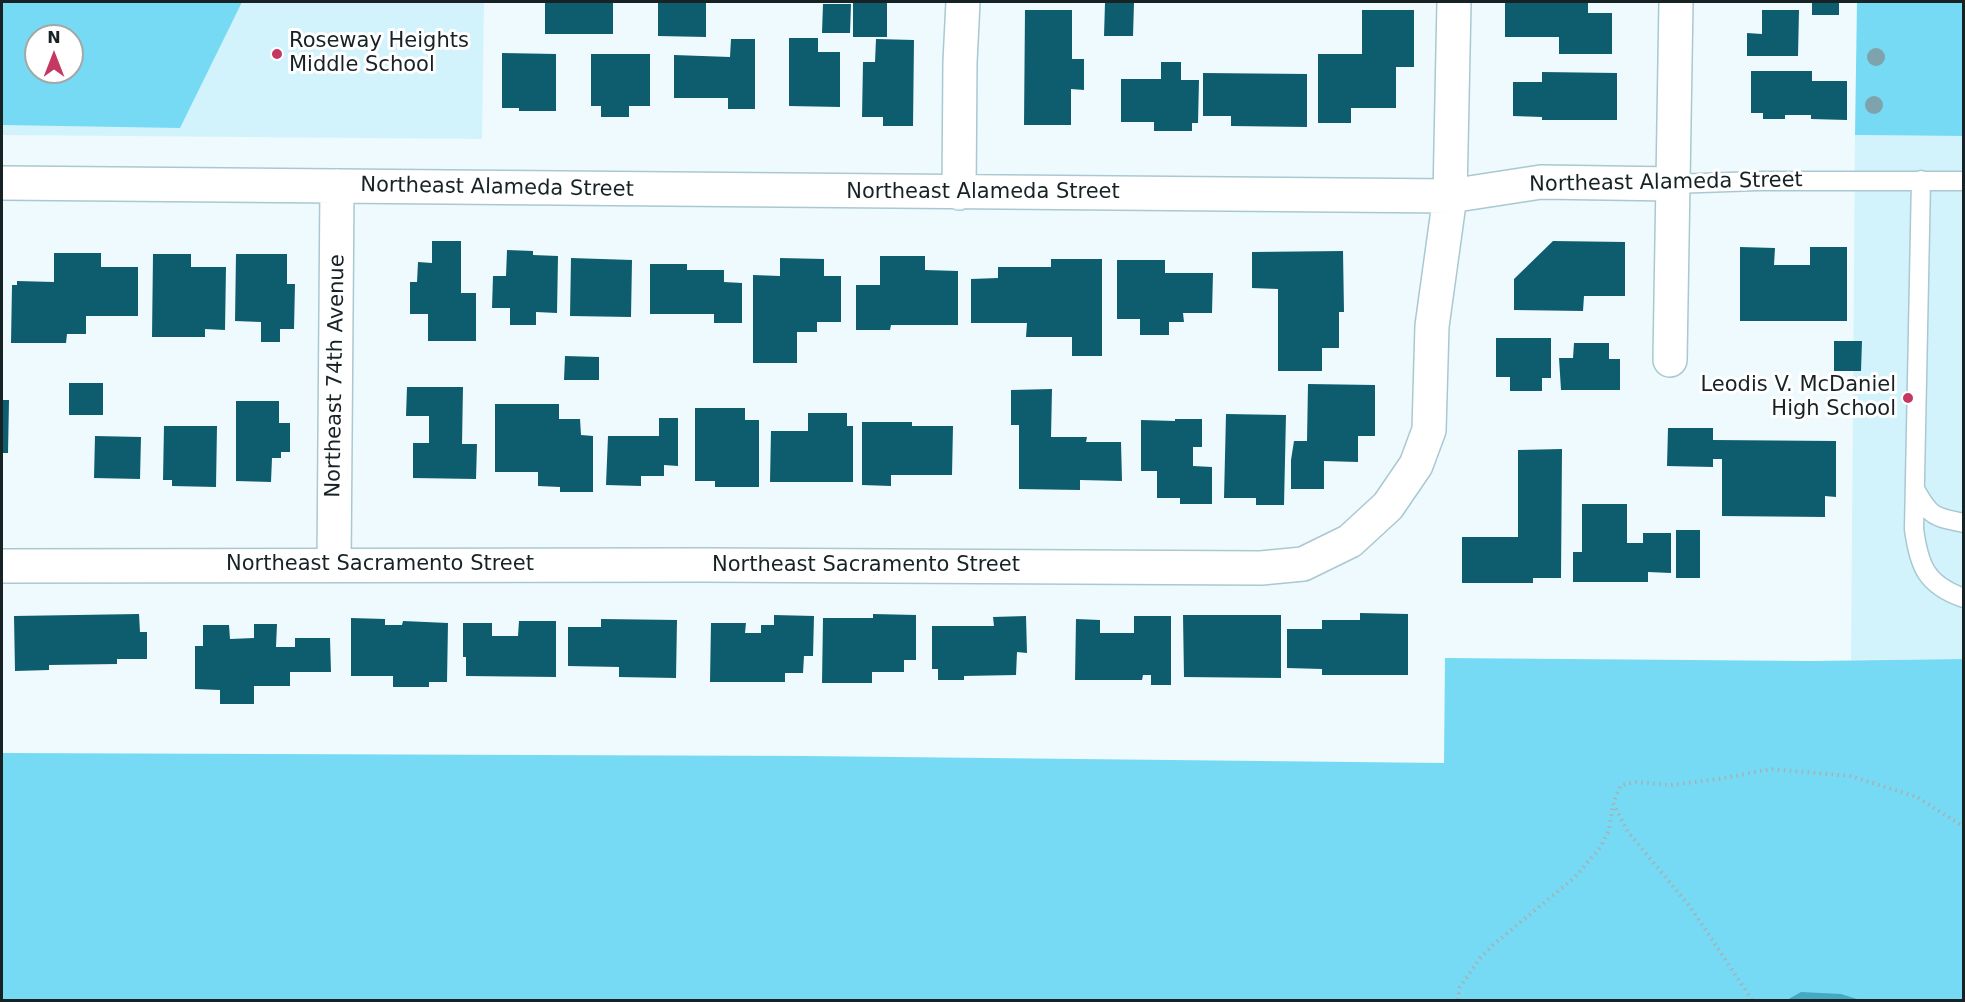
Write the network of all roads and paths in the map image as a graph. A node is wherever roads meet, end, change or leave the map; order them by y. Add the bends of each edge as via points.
1 (963, 2) edge
2 (1454, 2) edge
3 (1676, 2) edge
4 (1921, 180) junction
5 (1964, 181) edge
6 (2, 183) edge
7 (1673, 184) junction
8 (337, 186) junction
9 (959, 193) junction
10 (1450, 196) junction
11 (1670, 360) dead end
12 (1914, 489) junction
13 (1964, 523) edge
14 (334, 565) junction
15 (2, 566) edge
16 (1964, 598) edge
17 (1613, 803) junction
18 (1964, 827) edge
19 (1458, 1000) edge
20 (1752, 1000) edge

1 - 9 street
2 - 10 street, Northeast Sacramento Street
3 - 7 street
4 - 5 lane, Northeast Alameda Street
4 - 7 lane, Northeast Alameda Street
4 - 12 lane
6 - 8 street, Northeast Alameda Street
7 - 10 street, Northeast Alameda Street via 1541,182
7 - 11 street
8 - 9 street, Northeast Alameda Street
8 - 14 street, Northeast 74th Avenue
9 - 10 street, Northeast Alameda Street
10 - 14 street, Northeast Sacramento Street via 1432,326 1429,430 1416,465 1388,506 1350,541 1303,564 1261,568
12 - 13 lane via 1926,509 1939,519
12 - 16 lane via 1918,557 1934,583
14 - 15 street, Northeast Sacramento Street
17 - 18 path via 1621,785 1671,785 1770,769 1850,776 1917,797
17 - 19 path via 1609,830 1600,848 1574,878 1480,958 1460,987
17 - 20 path via 1628,832 1691,909

